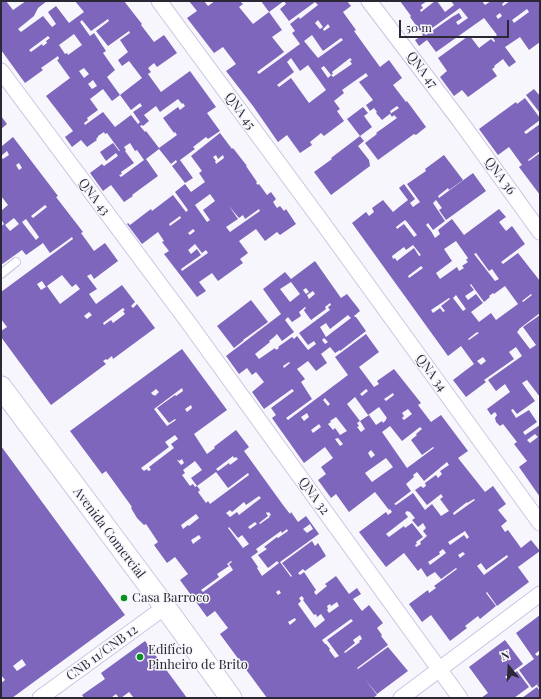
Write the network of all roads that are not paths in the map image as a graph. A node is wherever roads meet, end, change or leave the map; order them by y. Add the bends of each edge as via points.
1 (159, 1) edge
2 (369, 1) edge
3 (1, 71) edge
4 (460, 121) joint
5 (322, 222) joint
6 (540, 232) edge
7 (16, 262) dead end
8 (1, 274) edge
9 (188, 322) joint
10 (1, 387) edge
11 (540, 523) edge
12 (540, 594) edge
13 (165, 608) junction
14 (440, 670) junction
15 (40, 698) edge
16 (230, 698) edge
17 (401, 698) edge
18 (460, 698) edge

1 - 5 street, QNA 45
2 - 4 street, QNA 47
3 - 9 street, QNA 43
4 - 6 street, QNA 36
5 - 11 street, QNA 34
7 - 8 lane
9 - 14 street, QNA 32
10 - 13 main road, Avenida Comercial
12 - 14 street
13 - 15 street, CNB 11/CNB 12
13 - 16 main road, Avenida Comercial
14 - 17 street
14 - 18 street, QNA 32

